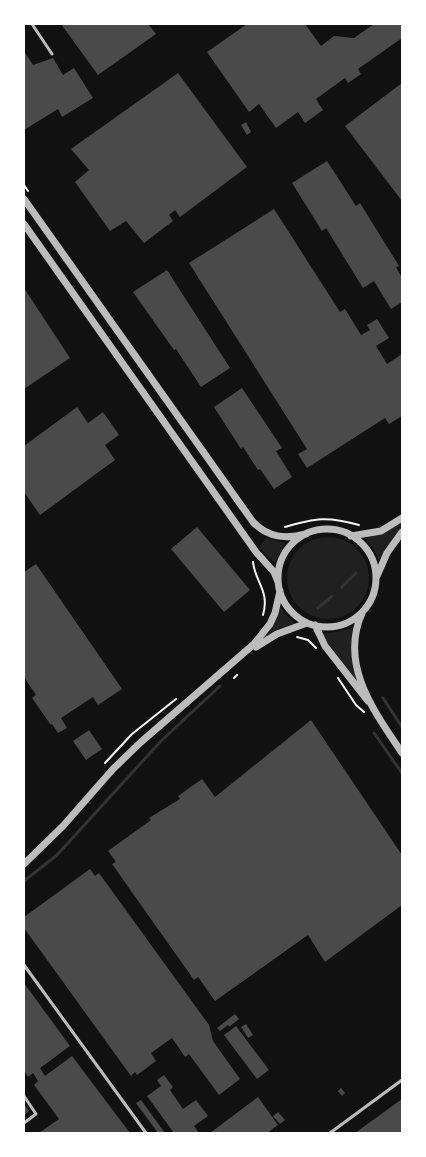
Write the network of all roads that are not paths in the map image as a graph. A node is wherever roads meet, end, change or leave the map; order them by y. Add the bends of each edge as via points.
1 (32, 24) edge
2 (52, 54) dead end
3 (24, 199) edge
4 (24, 224) edge
5 (402, 518) edge
6 (402, 532) edge
7 (306, 534) junction
8 (350, 536) junction
9 (278, 582) junction
10 (375, 582) junction
11 (280, 591) junction
12 (363, 610) junction
13 (311, 624) junction
14 (244, 654) junction
15 (371, 705) junction
16 (402, 753) edge
17 (24, 864) edge
18 (24, 965) edge
19 (402, 1080) edge
20 (24, 1096) edge
21 (24, 1124) edge
22 (146, 1133) edge
23 (330, 1133) edge

1 - 2 lane
3 - 7 street via 253,522 271,535 289,537
4 - 9 street via 251,545 274,572
5 - 8 street via 381,531
6 - 10 street via 387,552
7 - 8 street via 336,530
7 - 9 street via 285,554
8 - 10 street via 363,545 371,558
9 - 11 street
10 - 12 street via 372,597
11 - 13 street via 288,608
11 - 14 street via 270,624
12 - 13 street via 345,623 330,627
12 - 15 street via 356,631 354,653
13 - 14 street via 277,634
13 - 15 street
14 - 17 street via 141,742
15 - 16 street
18 - 22 lane
19 - 23 lane
20 - 21 lane via 36,1114

